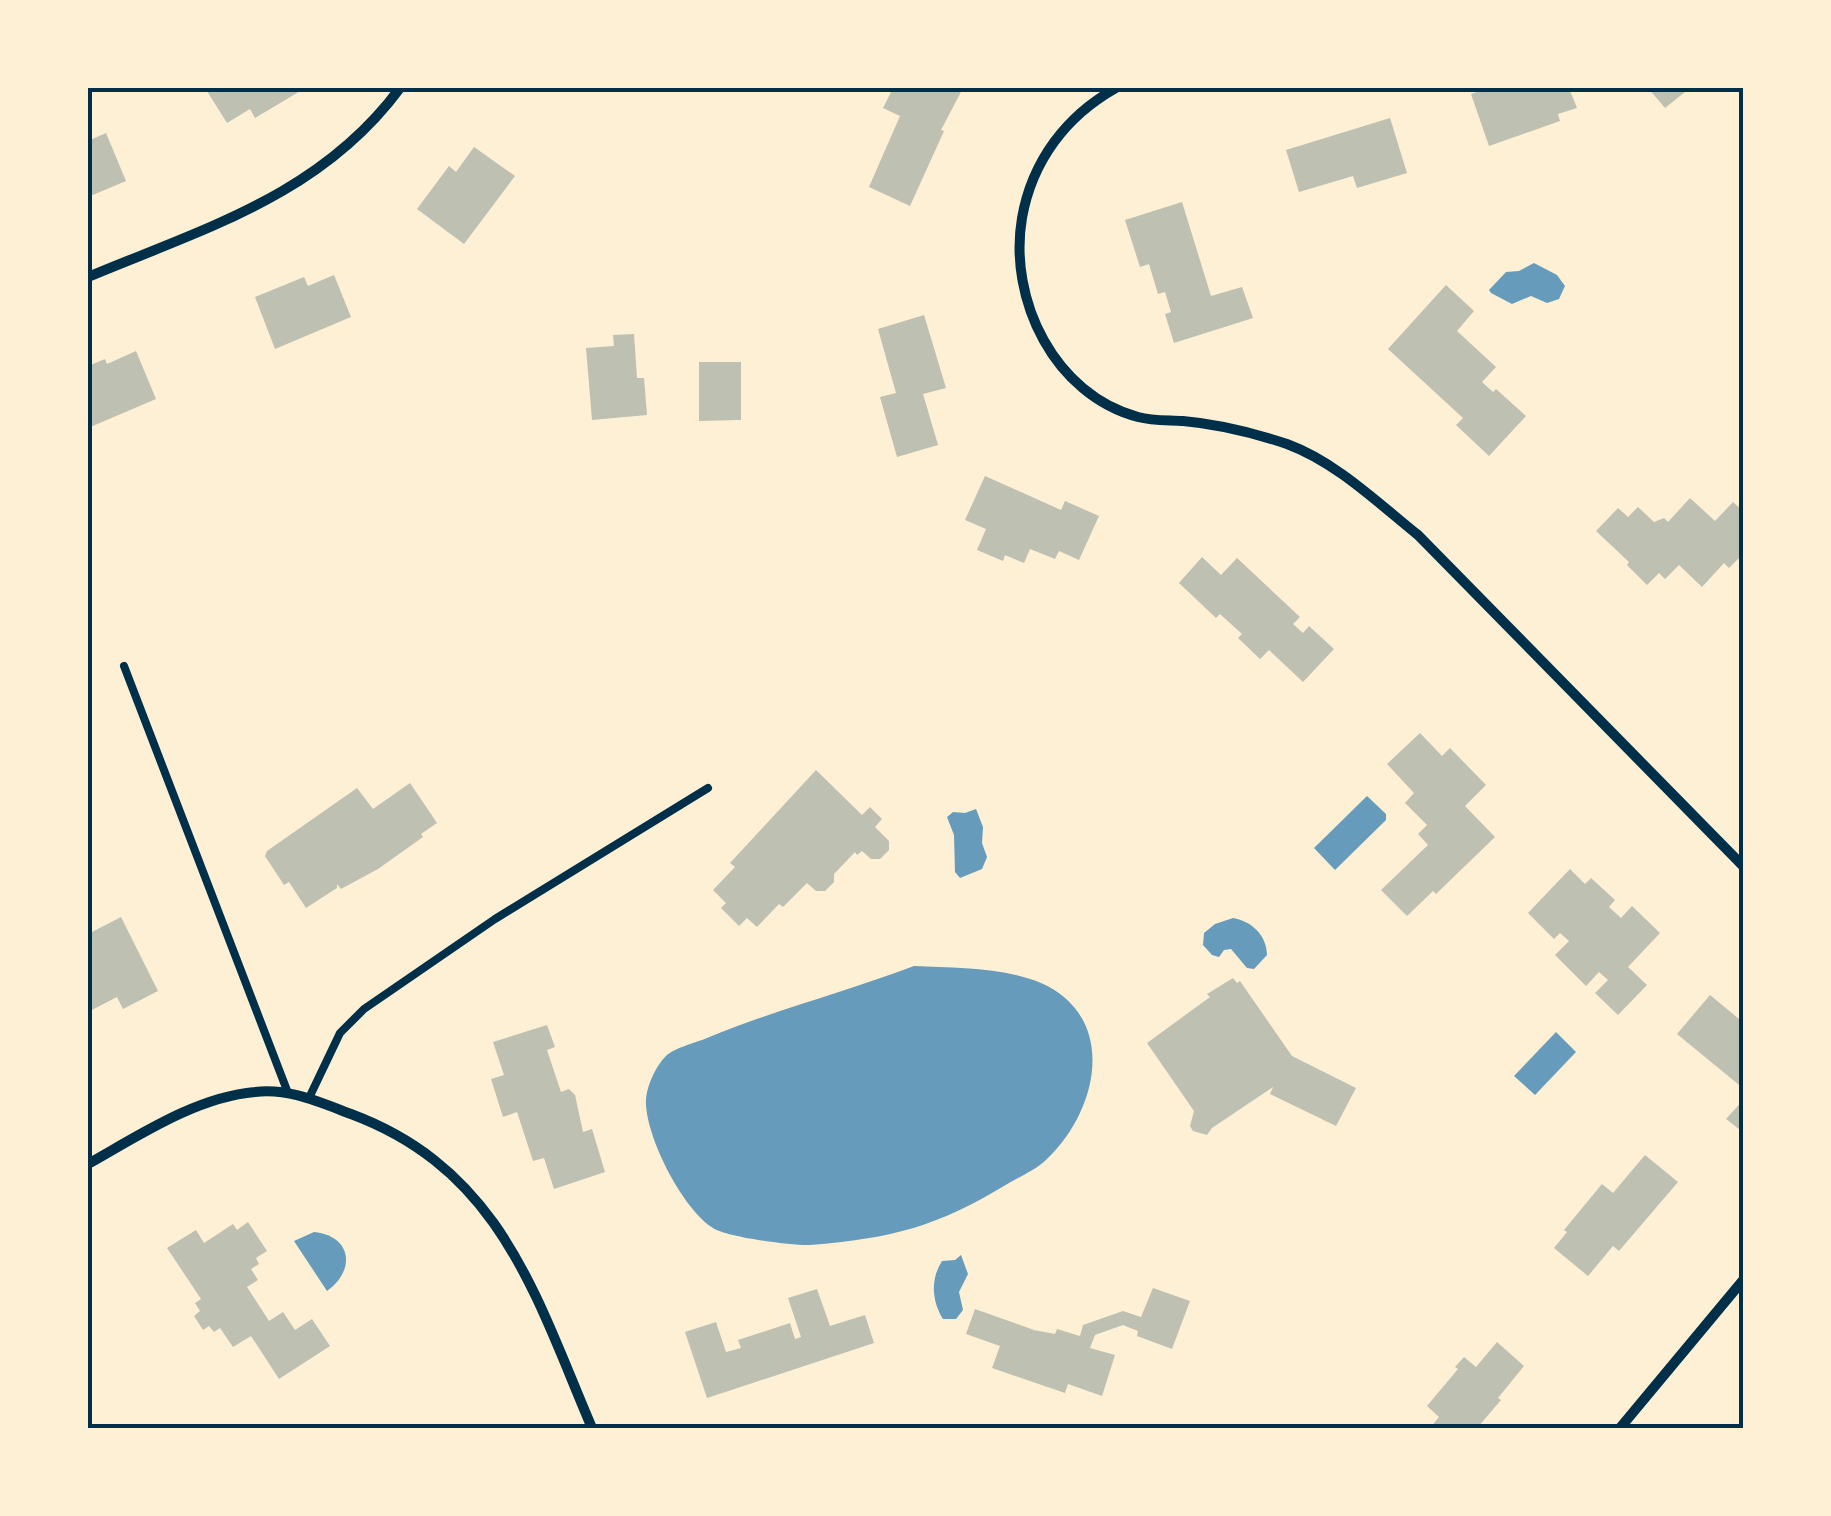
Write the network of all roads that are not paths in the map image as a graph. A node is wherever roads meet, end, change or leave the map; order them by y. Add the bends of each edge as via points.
1 (400, 88) edge
2 (1116, 88) edge
3 (88, 277) edge
4 (124, 666) dead end
5 (708, 788) dead end
6 (1744, 867) edge
7 (288, 1093) junction
8 (309, 1098) junction
9 (88, 1164) edge
10 (1744, 1279) edge
11 (592, 1428) edge
12 (1620, 1428) edge

1 - 3 street via 357,137 286,191 228,222
2 - 6 street via 1051,144 1022,216 1022,271 1032,314 1065,371 1118,410 1249,432 1291,446 1366,492 1418,535
4 - 7 lane
5 - 8 lane via 364,1008 340,1033
7 - 8 street
7 - 9 street via 256,1091 192,1110
8 - 11 street via 422,1148 471,1192 542,1304
10 - 12 street

